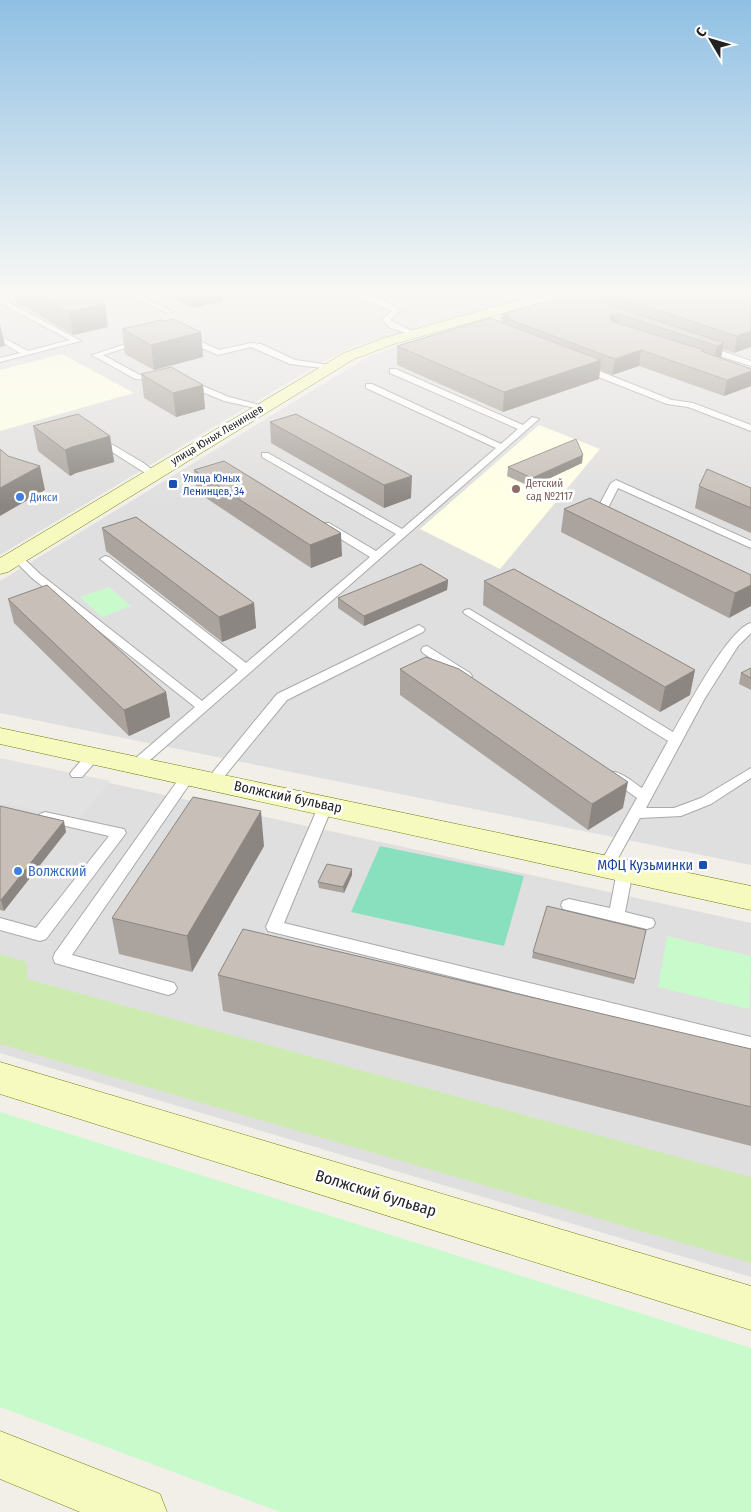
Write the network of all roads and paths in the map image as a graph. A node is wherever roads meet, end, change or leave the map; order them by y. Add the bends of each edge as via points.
1 (112, 364) edge
2 (305, 364) edge
3 (337, 364) edge
4 (573, 364) edge
5 (734, 364) edge
6 (727, 366) edge
7 (330, 367) junction
8 (394, 371) dead end
9 (369, 386) dead end
10 (264, 407) junction
11 (535, 419) dead end
12 (524, 428) junction
13 (751, 428) edge
14 (94, 436) edge
15 (501, 447) junction
16 (265, 455) dead end
17 (153, 474) junction
18 (319, 521) edge
19 (617, 522) edge
20 (402, 533) junction
21 (751, 545) edge
22 (376, 556) junction
23 (16, 557) junction
24 (106, 559) edge
25 (0, 567) edge
26 (469, 612) dead end
27 (751, 628) edge
28 (420, 629) dead end
29 (427, 650) dead end
30 (245, 668) junction
31 (476, 683) edge
32 (201, 706) junction
33 (0, 736) edge
34 (676, 740) junction
35 (136, 765) junction
36 (604, 770) edge
37 (751, 772) edge
38 (201, 778) junction
39 (644, 797) junction
40 (326, 805) junction
41 (28, 813) edge
42 (635, 814) junction
43 (616, 869) junction
44 (751, 898) edge
45 (569, 905) dead end
46 (616, 916) junction
47 (647, 923) dead end
48 (0, 924) edge
49 (168, 988) dead end
50 (751, 1044) edge
51 (0, 1078) edge
52 (751, 1308) edge
53 (0, 1455) edge
54 (142, 1512) edge

1 - 10 lane via 138,377 194,384 227,399
2 - 7 lane
3 - 7 main road, улица Юных Ленинцев
4 - 13 lane via 670,402 690,405
5 - 6 lane
7 - 10 main road, улица Юных Ленинцев
8 - 12 lane
9 - 15 lane
10 - 17 main road, улица Юных Ленинцев
11 - 12 lane
12 - 15 lane
14 - 17 lane
15 - 20 lane
16 - 20 lane
17 - 23 main road, улица Юных Ленинцев
18 - 22 lane
19 - 21 lane via 600,513 616,483
20 - 22 lane
22 - 30 lane
23 - 25 main road, улица Юных Ленинцев
23 - 32 lane
24 - 30 lane
26 - 34 lane
27 - 34 lane via 733,644
28 - 38 lane via 282,697
29 - 31 lane
30 - 32 lane
32 - 35 lane
33 - 35 main road, Волжский бульвар via 85,765
34 - 39 lane
35 - 38 main road, Волжский бульвар
36 - 39 lane
37 - 42 lane via 706,802 676,813
38 - 40 main road, Волжский бульвар
38 - 49 lane via 61,958
39 - 42 lane
40 - 43 main road, Волжский бульвар
40 - 50 lane via 274,927
41 - 48 lane via 119,833 40,935
42 - 43 lane
43 - 44 main road, Волжский бульвар
43 - 46 lane
45 - 46 lane
46 - 47 lane
51 - 52 main road, Волжский бульвар
53 - 54 main road

